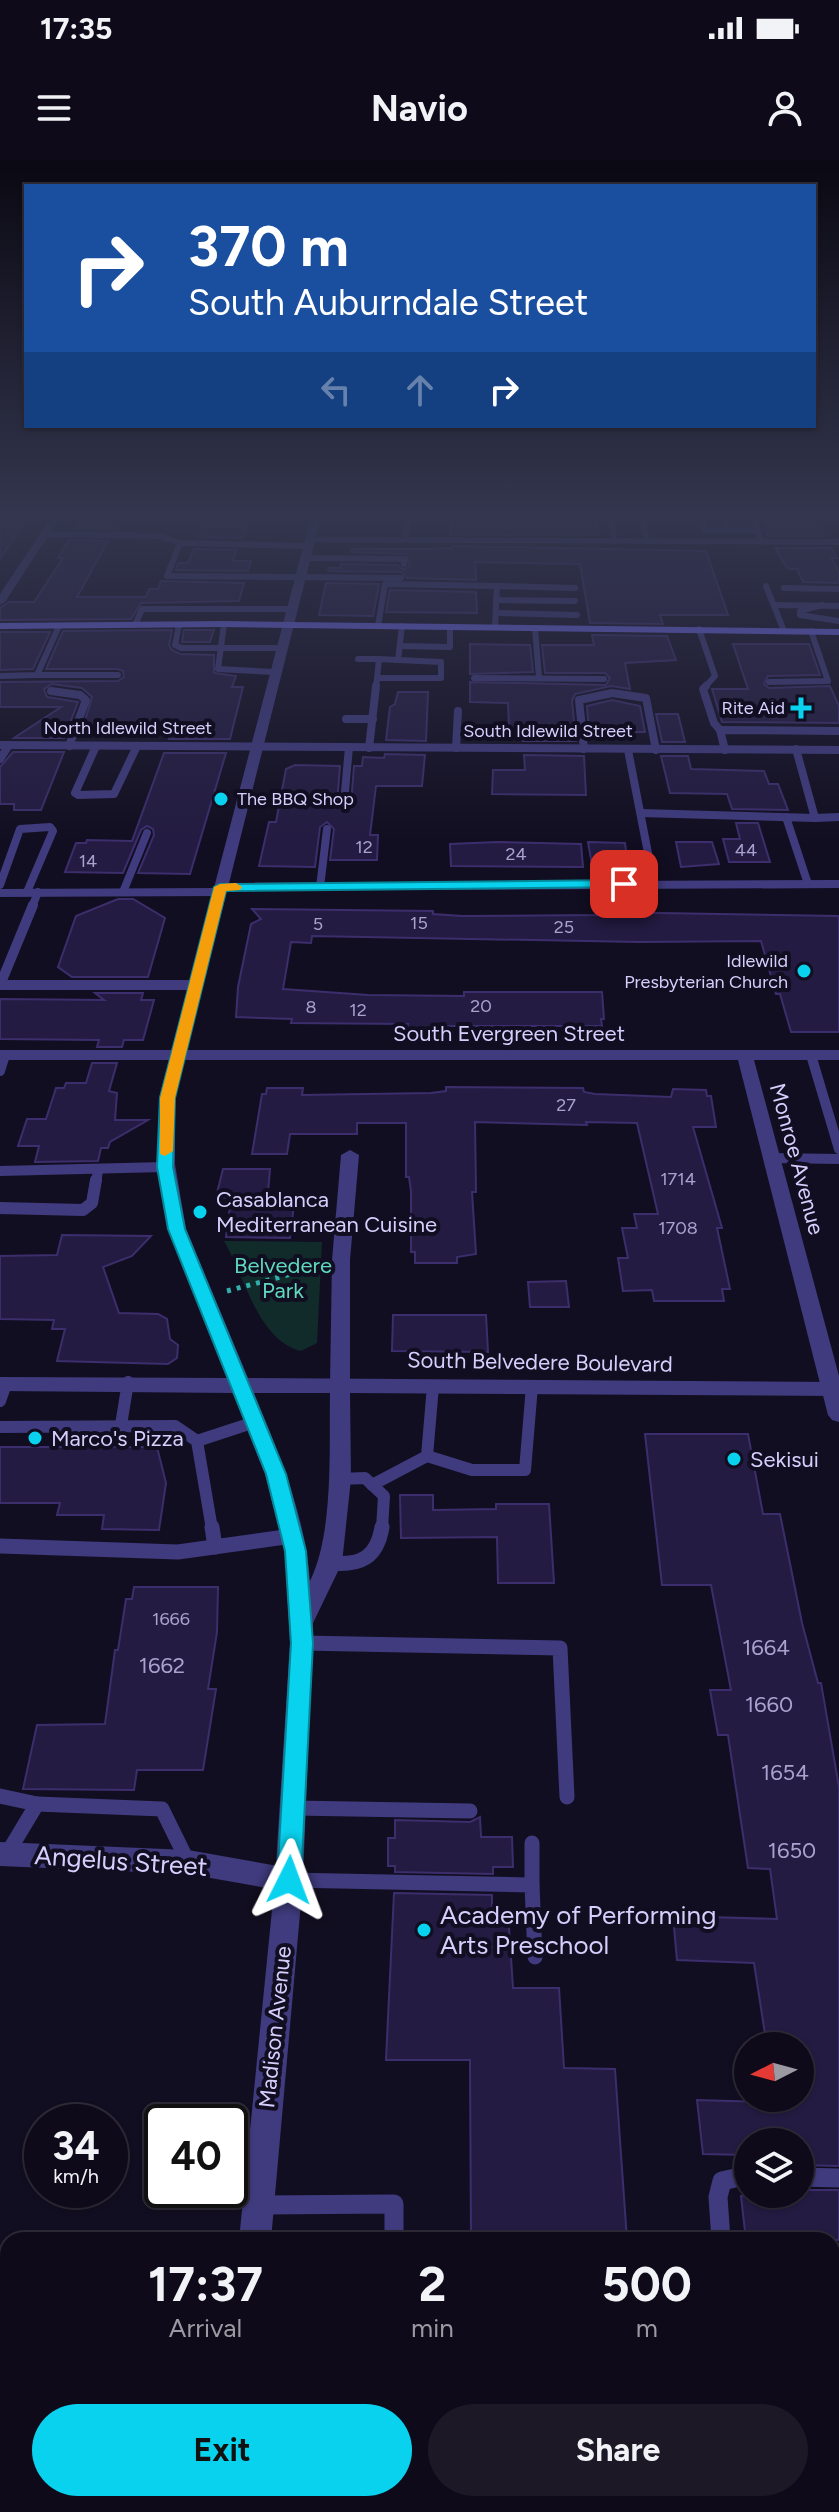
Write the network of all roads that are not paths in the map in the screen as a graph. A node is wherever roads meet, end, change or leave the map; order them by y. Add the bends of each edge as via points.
1 (379, 623) edge
2 (495, 623) edge
3 (781, 623) edge
4 (224, 624) junction
5 (135, 625) joint
6 (179, 625) junction
7 (288, 625) junction
8 (0, 626) edge
9 (59, 626) junction
10 (378, 626) junction
11 (402, 626) junction
12 (450, 627) junction
13 (495, 627) junction
14 (535, 628) junction
15 (699, 629) junction
16 (784, 631) junction
17 (811, 631) junction
18 (839, 632) edge
19 (400, 646) junction
20 (219, 648) junction
21 (281, 648) junction
22 (358, 659) dead end
23 (379, 659) junction
24 (398, 660) junction
25 (274, 672) junction
26 (37, 675) junction
27 (118, 675) dead end
28 (0, 676) edge
29 (377, 678) junction
30 (474, 678) dead end
31 (539, 678) junction
32 (604, 679) dead end
33 (769, 682) dead end
34 (51, 691) dead end
35 (458, 711) dead end
36 (346, 719) dead end
37 (373, 719) junction
38 (720, 730) junction
39 (839, 731) edge
40 (4, 745) edge
41 (69, 746) junction
42 (96, 746) junction
43 (137, 746) junction
44 (256, 747) junction
45 (349, 747) junction
46 (369, 748) junction
47 (456, 748) junction
48 (584, 749) junction
49 (796, 749) junction
50 (628, 750) junction
51 (656, 750) junction
52 (725, 750) junction
53 (839, 750) edge
54 (0, 759) edge
55 (344, 803) dead end
56 (641, 813) junction
57 (786, 817) junction
58 (839, 817) edge
59 (815, 818) junction
60 (327, 829) dead end
61 (147, 833) dead end
62 (654, 884) junction
63 (808, 884) junction
64 (839, 884) edge
65 (0, 885) edge
66 (320, 887) junction
67 (220, 890) junction
68 (32, 892) junction
69 (123, 892) junction
70 (0, 893) edge
71 (1, 985) edge
72 (196, 985) junction
73 (178, 1055) junction
74 (745, 1055) junction
75 (811, 1055) junction
76 (839, 1055) edge
77 (2, 1060) edge
78 (822, 1094) junction
79 (839, 1094) edge
80 (837, 1133) edge
81 (839, 1149) edge
82 (350, 1155) dead end
83 (771, 1158) junction
84 (839, 1159) edge
85 (165, 1167) junction
86 (0, 1171) edge
87 (98, 1171) junction
88 (0, 1208) edge
89 (128, 1382) junction
90 (241, 1383) junction
91 (340, 1384) junction
92 (433, 1386) junction
93 (532, 1386) junction
94 (2, 1389) edge
95 (836, 1389) edge
96 (839, 1415) edge
97 (255, 1422) junction
98 (121, 1425) junction
99 (0, 1427) edge
100 (197, 1441) junction
101 (427, 1456) junction
102 (340, 1479) junction
103 (372, 1485) junction
104 (292, 1536) junction
105 (0, 1546) edge
106 (215, 1547) junction
107 (330, 1563) junction
108 (301, 1633) junction
109 (0, 1796) edge
110 (567, 1797) dead end
111 (37, 1804) junction
112 (293, 1808) junction
113 (470, 1811) dead end
114 (532, 1843) dead end
115 (3, 1854) edge
116 (188, 1862) junction
117 (289, 1880) junction
118 (532, 1885) junction
119 (535, 1957) dead end
120 (814, 2177) edge
121 (734, 2178) edge
122 (839, 2178) edge
123 (257, 2205) junction
124 (255, 2232) edge
125 (394, 2232) edge
126 (720, 2232) edge

1 - 10 lane
2 - 13 lane
3 - 16 lane
4 - 6 main road
4 - 7 main road
4 - 20 lane
5 - 6 main road
5 - 9 main road
6 - 20 lane via 175,645
7 - 10 main road
7 - 21 street, Madison Avenue
8 - 9 main road
9 - 26 lane
10 - 11 main road
11 - 12 main road
11 - 19 lane
12 - 13 main road
12 - 19 lane via 450,647
13 - 14 main road
14 - 15 main road
14 - 31 lane
15 - 16 main road
15 - 38 lane via 715,676 703,689
16 - 17 main road
17 - 18 main road
17 - 33 lane via 828,681
19 - 24 lane
20 - 21 lane
20 - 25 lane via 218,669
21 - 25 street, Madison Avenue
22 - 23 lane
23 - 24 lane
23 - 29 lane
24 - 29 lane via 441,662 441,678
25 - 44 street, Madison Avenue
26 - 27 lane
26 - 28 lane
29 - 37 lane
30 - 31 lane
31 - 32 lane
34 - 41 lane via 86,700
35 - 47 lane
36 - 37 lane
37 - 46 lane
38 - 39 lane
38 - 52 lane
40 - 41 street, North Idlewild Street
40 - 54 lane
41 - 42 street, North Idlewild Street
42 - 43 street, North Idlewild Street
42 - 43 lane via 78,795 114,794
43 - 44 street, North Idlewild Street
44 - 45 street, South Idlewild Street
44 - 67 street, Madison Avenue
45 - 46 street, South Idlewild Street
45 - 55 lane
46 - 47 street, South Idlewild Street
47 - 48 street, South Idlewild Street
48 - 50 street, South Idlewild Street
48 - 51 lane via 579,700 631,695 646,698
49 - 52 street, South Idlewild Street
49 - 53 street, South Idlewild Street
49 - 59 lane
50 - 51 street, South Idlewild Street
50 - 56 lane
51 - 52 street, South Idlewild Street
56 - 57 lane
56 - 62 lane
57 - 59 lane
57 - 63 lane
58 - 59 lane
60 - 66 lane
61 - 69 lane
62 - 63 street
62 - 66 street
63 - 64 street
65 - 68 lane via 20,829 50,827
66 - 67 street
67 - 69 street
67 - 72 street, Madison Avenue
68 - 69 street
68 - 70 street
68 - 71 lane
71 - 72 lane
72 - 73 street, Madison Avenue
73 - 74 street, South Evergreen Street
73 - 77 street, South Evergreen Street
73 - 85 street, Madison Avenue via 167,1098
74 - 75 street, South Evergreen Street
74 - 83 street, Monroe Avenue
75 - 76 street, South Evergreen Street
75 - 78 lane
78 - 79 lane
78 - 80 lane
80 - 81 lane
82 - 91 street via 341,1260
83 - 84 lane
83 - 95 street, Monroe Avenue
85 - 87 lane
85 - 90 street, Madison Avenue via 177,1229
86 - 87 lane
87 - 88 lane via 92,1203 83,1210
89 - 90 street, South Belvedere Boulevard
89 - 94 street, South Belvedere Boulevard
89 - 98 lane
90 - 91 street, South Belvedere Boulevard
90 - 97 street, Madison Avenue
91 - 92 street, South Belvedere Boulevard
91 - 102 street
92 - 93 street, South Belvedere Boulevard
92 - 101 lane
93 - 95 street, South Belvedere Boulevard
93 - 101 lane via 525,1470 472,1470
95 - 96 street, Monroe Avenue
97 - 100 lane
97 - 104 street, Madison Avenue
98 - 99 lane
98 - 100 lane via 175,1426
100 - 106 lane
101 - 103 lane
102 - 103 lane via 365,1478
102 - 107 street
103 - 107 lane via 384,1496 383,1532 372,1556 358,1564
104 - 106 lane
104 - 108 street, Madison Avenue
105 - 106 lane via 178,1552
107 - 108 street
108 - 110 lane via 560,1648
108 - 112 street, Madison Avenue
109 - 111 lane
111 - 115 lane
111 - 116 lane via 162,1809
112 - 113 lane
112 - 117 street, Madison Avenue
114 - 118 lane
115 - 116 street, Angelus Street
116 - 117 street, Angelus Street
117 - 118 lane
117 - 123 street, Madison Avenue
118 - 119 lane
120 - 122 lane
121 - 126 lane via 722,2181
123 - 124 street, Madison Avenue
123 - 125 lane via 394,2204

